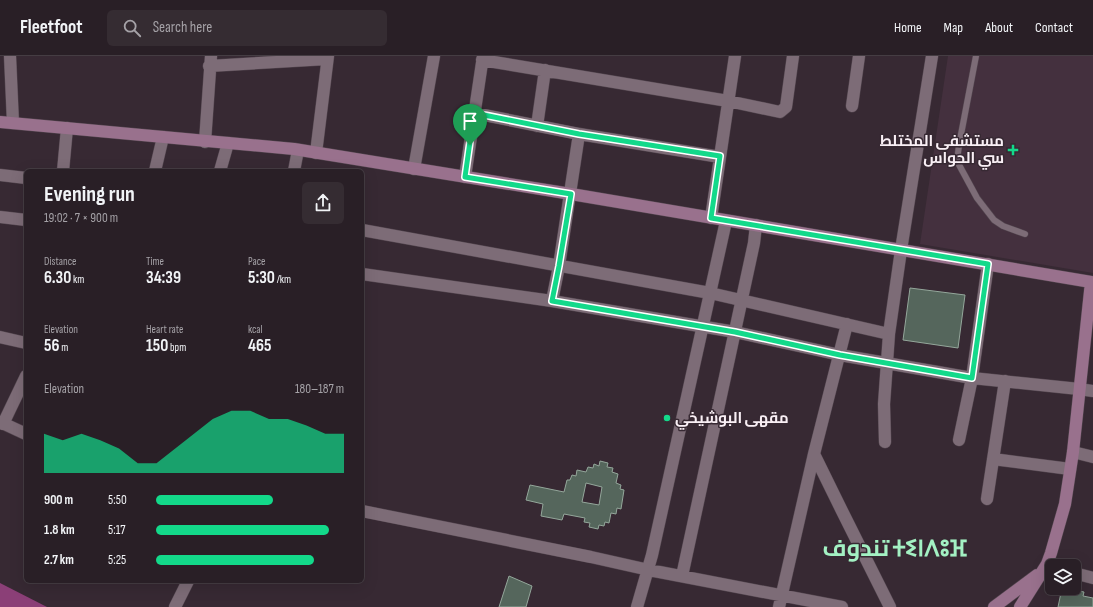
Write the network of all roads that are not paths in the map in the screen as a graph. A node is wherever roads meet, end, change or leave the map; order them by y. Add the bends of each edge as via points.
1 (10, 56) edge
2 (434, 56) edge
3 (735, 56) edge
4 (794, 56) edge
5 (859, 56) edge
6 (932, 56) edge
7 (976, 56) edge
8 (328, 58) edge
9 (483, 58) edge
10 (210, 61) edge
11 (545, 70) junction
12 (728, 101) junction
13 (852, 106) dead end
14 (474, 113) junction
15 (0, 122) edge
16 (13, 123) junction
17 (537, 126) junction
18 (67, 128) junction
19 (579, 134) junction
20 (163, 137) junction
21 (205, 142) junction
22 (228, 143) junction
23 (298, 150) junction
24 (316, 153) junction
25 (720, 156) junction
26 (63, 169) edge
27 (155, 169) edge
28 (221, 169) edge
29 (294, 169) edge
30 (414, 169) junction
31 (0, 175) edge
32 (465, 177) junction
33 (24, 178) edge
34 (571, 194) junction
35 (0, 217) edge
36 (711, 218) junction
37 (24, 220) edge
38 (726, 221) junction
39 (756, 225) junction
40 (364, 230) edge
41 (1025, 234) dead end
42 (901, 250) junction
43 (988, 264) junction
44 (559, 266) junction
45 (364, 274) edge
46 (1092, 282) edge
47 (710, 293) junction
48 (741, 299) junction
49 (552, 301) junction
50 (846, 324) junction
51 (702, 327) junction
52 (735, 332) junction
53 (889, 334) junction
54 (0, 337) edge
55 (24, 342) edge
56 (840, 355) junction
57 (886, 363) junction
58 (972, 378) junction
59 (24, 380) edge
60 (1005, 381) junction
61 (1079, 389) junction
62 (1093, 391) edge
63 (1, 423) edge
64 (24, 433) edge
65 (959, 440) dead end
66 (885, 442) dead end
67 (1073, 452) junction
68 (814, 454) junction
69 (1093, 457) edge
70 (993, 459) junction
71 (1070, 469) junction
72 (987, 499) dead end
73 (364, 511) edge
74 (1049, 559) edge
75 (1045, 569) edge
76 (649, 570) junction
77 (1045, 570) edge
78 (1081, 575) edge
79 (682, 576) junction
80 (1093, 578) edge
81 (187, 583) edge
82 (781, 601) edge
83 (175, 607) edge
84 (638, 607) edge
85 (842, 607) edge
86 (890, 607) edge
87 (994, 607) edge
88 (1020, 607) edge

1 - 16 street
2 - 30 street
3 - 12 street
4 - 12 street via 784,110 780,112
5 - 13 street
6 - 42 street
7 - 41 lane via 957,161 977,198 994,220
8 - 10 street
8 - 24 street
9 - 11 street
9 - 14 street
10 - 21 street
11 - 12 street
11 - 17 street
12 - 25 street
14 - 17 street
14 - 32 street
15 - 16 main road
16 - 18 main road
17 - 19 street
18 - 20 main road
18 - 26 street
19 - 25 street
19 - 34 street
20 - 21 main road
20 - 27 street
21 - 22 main road
22 - 23 main road
22 - 28 street
23 - 24 main road
23 - 29 street
24 - 30 main road
25 - 36 street
30 - 32 main road
31 - 33 street
32 - 34 main road
34 - 36 main road
34 - 44 street
35 - 37 street
36 - 38 main road
38 - 39 main road
38 - 47 street
39 - 42 main road
39 - 48 street
40 - 44 street
42 - 43 main road
42 - 53 street
43 - 46 main road
43 - 58 street
44 - 47 street
44 - 49 street
45 - 49 street
46 - 61 main road
47 - 48 street
47 - 51 street
48 - 50 street
48 - 52 street
49 - 51 street
50 - 53 street
50 - 56 street
51 - 52 street
51 - 76 street
52 - 56 street
52 - 79 street
53 - 57 street
54 - 55 street
56 - 57 street
56 - 68 street
57 - 58 street
57 - 66 street
58 - 60 street
58 - 65 street
59 - 63 street
60 - 61 street
60 - 70 street
61 - 62 street
61 - 67 main road
63 - 64 street
67 - 69 street
67 - 71 main road
68 - 82 street
68 - 86 street
70 - 71 street
70 - 72 street
71 - 74 main road via 1064,504
73 - 76 street
75 - 87 main road
76 - 79 street
76 - 84 street
77 - 88 main road
78 - 80 street
79 - 82 street
81 - 83 street
82 - 85 street

